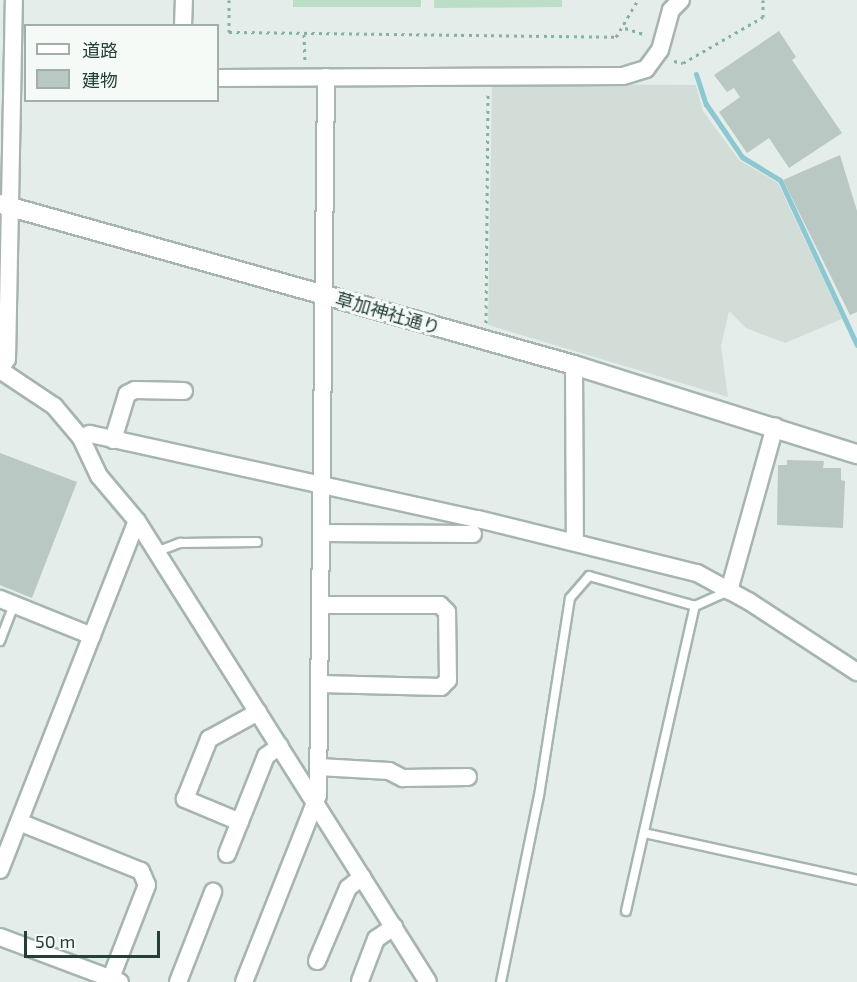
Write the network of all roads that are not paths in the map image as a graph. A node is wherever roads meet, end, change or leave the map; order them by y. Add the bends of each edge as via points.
1 (14, 0) edge
2 (184, 0) edge
3 (681, 0) edge
4 (183, 24) edge
5 (13, 76) edge
6 (326, 77) junction
7 (219, 78) edge
8 (5, 205) edge
9 (325, 295) junction
10 (574, 365) junction
11 (0, 370) edge
12 (184, 392) dead end
13 (775, 426) junction
14 (81, 438) junction
15 (113, 440) junction
16 (857, 454) edge
17 (322, 485) junction
18 (136, 520) junction
19 (323, 533) junction
20 (474, 534) dead end
21 (574, 541) junction
22 (257, 542) dead end
23 (156, 552) junction
24 (729, 591) junction
25 (7, 601) edge
26 (321, 605) junction
27 (695, 606) junction
28 (92, 636) junction
29 (0, 642) edge
30 (857, 672) edge
31 (319, 684) junction
32 (258, 712) junction
33 (280, 746) junction
34 (319, 766) junction
35 (468, 777) dead end
36 (316, 803) junction
37 (19, 822) junction
38 (240, 822) junction
39 (644, 833) junction
40 (227, 854) dead end
41 (0, 870) edge
42 (362, 877) junction
43 (857, 880) edge
44 (213, 892) dead end
45 (626, 911) dead end
46 (394, 927) junction
47 (0, 937) edge
48 (317, 961) dead end
49 (111, 980) edge
50 (360, 981) edge
51 (178, 982) edge
52 (244, 982) edge
53 (428, 982) edge
54 (501, 982) edge

1 - 5 street
2 - 4 street
3 - 6 street via 670,10 646,69 623,76
5 - 8 street
6 - 7 street
6 - 9 street
8 - 9 street, 草加神社通り
8 - 11 street via 7,359
9 - 10 street, 草加神社通り
9 - 17 street
10 - 13 street, 草加神社通り
10 - 21 street
11 - 14 street via 54,406
12 - 15 street via 135,390 127,394
13 - 16 street, 草加神社通り
13 - 24 street
14 - 15 street via 90,434
14 - 18 street via 99,476
15 - 17 street
17 - 19 street
17 - 21 street
18 - 23 street
18 - 28 street
19 - 20 street via 452,539
19 - 26 street
21 - 24 street via 697,573
22 - 23 lane via 180,543
23 - 32 street
24 - 27 lane
24 - 30 street
25 - 28 street
25 - 29 lane
26 - 31 street
26 - 31 street via 440,605 447,612 448,680 441,687
27 - 39 lane
27 - 54 lane via 589,576 570,598 539,796
28 - 37 street
31 - 34 street
32 - 33 street
32 - 38 street via 208,739 185,800
33 - 36 street
33 - 38 street via 266,756
34 - 35 street via 389,771 404,778
34 - 36 street
36 - 42 street
36 - 52 street
37 - 41 street
37 - 49 street via 141,871 147,885
38 - 40 street
39 - 43 lane
39 - 45 lane
42 - 46 street
42 - 48 street via 348,888
44 - 51 street
46 - 50 street via 376,939
46 - 53 street
47 - 49 street

